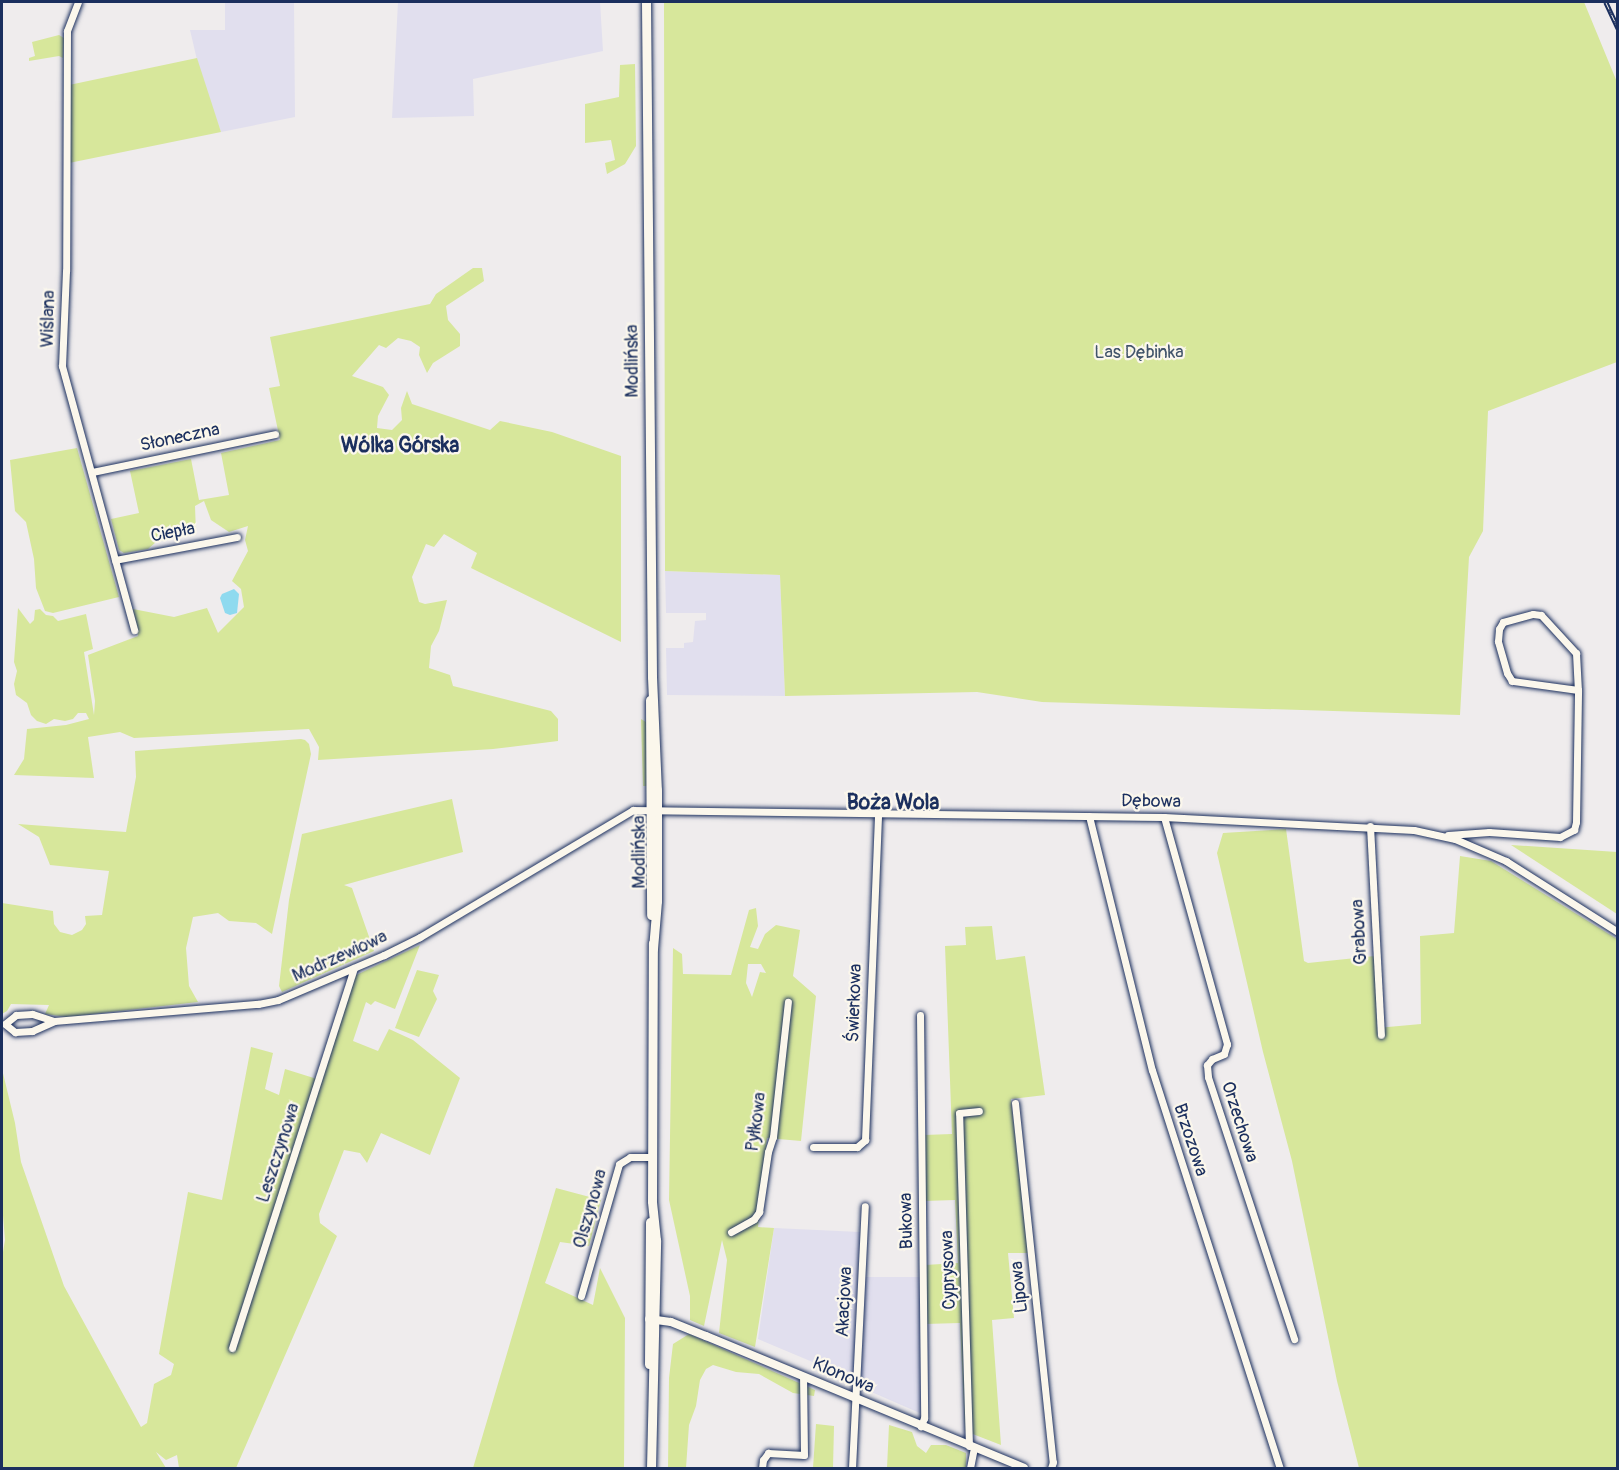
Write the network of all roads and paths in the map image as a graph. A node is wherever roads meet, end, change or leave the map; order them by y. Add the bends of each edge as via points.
1 (78, 2) edge
2 (646, 2) edge
3 (275, 434) dead end
4 (92, 472) junction
5 (237, 537) dead end
6 (115, 560) junction
7 (134, 630) dead end
8 (1578, 690) junction
9 (653, 809) junction
10 (878, 813) junction
11 (1089, 816) junction
12 (1164, 816) junction
13 (1370, 826) junction
14 (1439, 836) junction
15 (1617, 932) edge
16 (354, 968) junction
17 (789, 1002) dead end
18 (920, 1015) dead end
19 (54, 1021) junction
20 (1381, 1035) dead end
21 (1015, 1103) dead end
22 (979, 1111) dead end
23 (813, 1147) dead end
24 (652, 1157) junction
25 (865, 1206) dead end
26 (731, 1232) dead end
27 (581, 1296) dead end
28 (652, 1320) junction
29 (1294, 1339) dead end
30 (232, 1348) dead end
31 (803, 1377) junction
32 (855, 1398) junction
33 (921, 1426) junction
34 (971, 1447) junction
35 (651, 1468) edge
36 (762, 1468) edge
37 (852, 1468) edge
38 (970, 1468) edge
39 (1024, 1468) edge
40 (1051, 1468) edge
41 (1280, 1468) edge

1 - 4 street, Wiślana via 67,31 62,366
2 - 9 main road, Modlińska
3 - 4 street, Słoneczna
4 - 6 street, Wiślana
5 - 6 street, Ciepła
6 - 7 street, Wiślana
8 - 8 street via 1576,653 1542,615 1503,622 1498,641 1512,681
8 - 14 street via 1574,830 1560,837 1489,832
9 - 10 street, Dębowa
9 - 16 street, Modrzewiowa via 630,810 420,936
9 - 24 main road, Modlińska via 657,901 653,950
10 - 11 street, Dębowa
10 - 23 street, Świerkowa via 865,1140 857,1147
11 - 12 street, Dębowa
11 - 41 street, Brzozowa via 1152,1070
12 - 13 street, Dębowa
12 - 29 street, Orzechowa via 1227,1044 1224,1054 1207,1065 1208,1077
13 - 14 street, Dębowa
13 - 20 street, Grabowa
14 - 15 street, Dębowa via 1506,861
16 - 19 street, Modrzewiowa via 258,1004
16 - 30 street, Leszczynowa
17 - 26 street, Pyłkowa via 773,1137 759,1212
18 - 33 street, Bukowa via 924,1418
19 - 19 street, Modrzewiowa via 32,1014 16,1015 5,1024 15,1032 32,1031
21 - 40 street, Lipowa
22 - 34 street, Cyprysowa via 959,1113
24 - 27 street, Olszynowa via 630,1157 619,1164
24 - 28 main road, Modlińska
25 - 32 street, Akacjowa
28 - 31 street, Klonowa via 680,1325
28 - 35 main road, Modlińska
31 - 32 street, Klonowa
31 - 36 street via 804,1455 768,1453
32 - 33 street, Klonowa
32 - 37 street, Akacjowa
33 - 34 street, Klonowa
34 - 38 street
34 - 39 street, Klonowa

